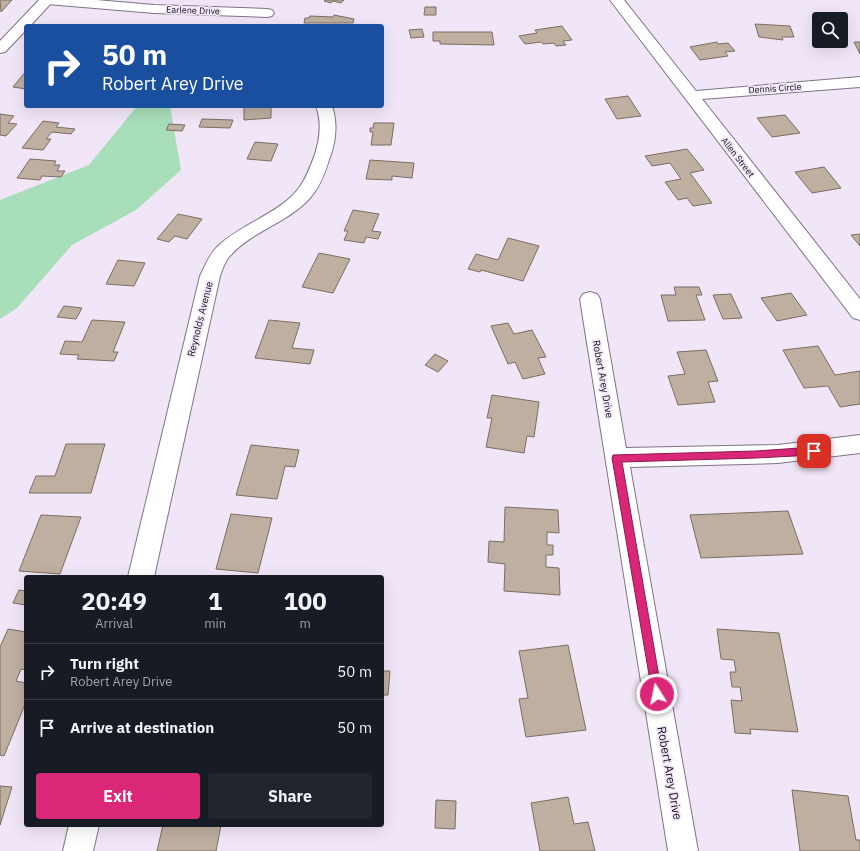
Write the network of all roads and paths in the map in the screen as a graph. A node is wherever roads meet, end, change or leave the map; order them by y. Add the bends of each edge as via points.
1 (47, 0) edge
2 (617, 0) edge
3 (270, 13) edge
4 (0, 49) edge
5 (860, 82) edge
6 (691, 96) junction
7 (325, 108) edge
8 (590, 299) dead end
9 (860, 314) edge
10 (860, 444) edge
11 (617, 458) junction
12 (141, 575) edge
13 (84, 827) edge
14 (78, 851) edge
15 (683, 851) edge

1 - 3 street, Earlene Drive via 98,5
1 - 4 street
2 - 6 street, Allen Street
5 - 6 street, Dennis Circle
6 - 9 street, Allen Street
7 - 12 street, Reynolds Avenue via 328,135 310,186 283,211 229,247 218,260 210,276
8 - 11 street, Robert Arey Drive
10 - 11 street via 778,454
11 - 15 street, Robert Arey Drive
13 - 14 street

